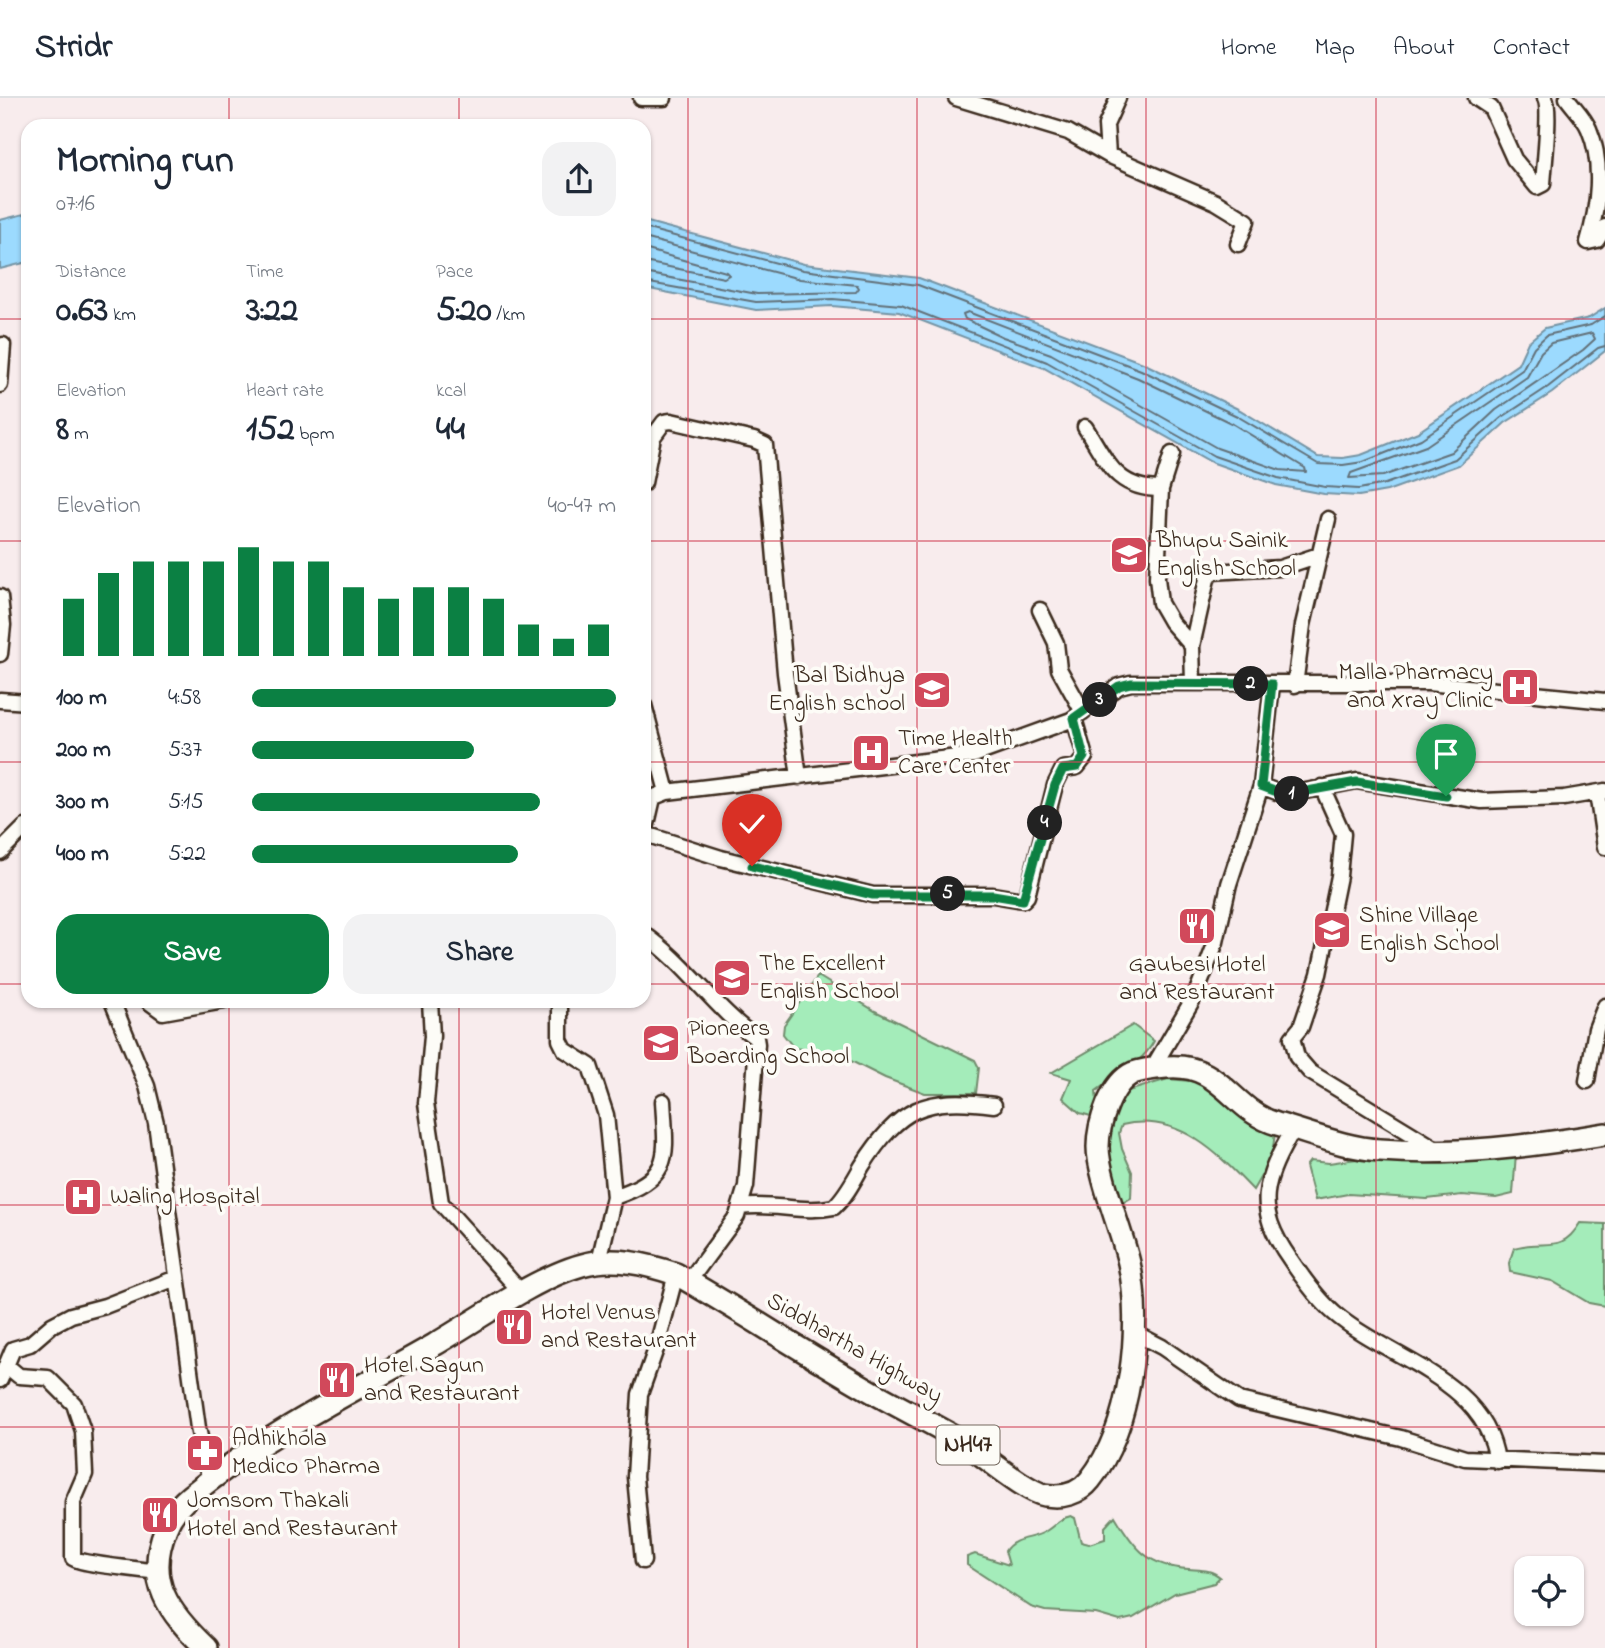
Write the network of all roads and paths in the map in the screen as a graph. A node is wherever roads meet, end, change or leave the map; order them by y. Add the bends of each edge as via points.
1 (641, 98) edge
2 (664, 98) edge
3 (956, 98) edge
4 (1118, 98) edge
5 (1476, 98) edge
6 (1545, 98) edge
7 (1567, 98) edge
8 (1108, 155) junction
9 (1605, 227) edge
10 (1238, 244) dead end
11 (3, 345) dead end
12 (0, 385) edge
13 (1085, 427) dead end
14 (651, 432) edge
15 (1172, 454) dead end
16 (1161, 489) junction
17 (1328, 519) dead end
18 (1320, 555) junction
19 (0, 597) edge
20 (1040, 610) dead end
21 (1192, 646) junction
22 (0, 654) edge
23 (1193, 683) junction
24 (1272, 684) junction
25 (1295, 685) junction
26 (0, 700) edge
27 (1605, 701) edge
28 (21, 702) edge
29 (1078, 715) junction
30 (651, 769) edge
31 (799, 777) junction
32 (1261, 786) junction
33 (1322, 787) junction
34 (1601, 792) edge
35 (654, 797) edge
36 (21, 831) edge
37 (651, 838) edge
38 (1605, 847) edge
39 (0, 852) edge
40 (651, 939) edge
41 (1605, 1006) edge
42 (115, 1008) edge
43 (158, 1008) edge
44 (185, 1008) edge
45 (430, 1008) edge
46 (560, 1008) edge
47 (1153, 1069) junction
48 (1587, 1082) dead end
49 (663, 1101) dead end
50 (994, 1105) dead end
51 (1294, 1128) junction
52 (1605, 1134) edge
53 (1440, 1151) junction
54 (614, 1197) junction
55 (740, 1207) junction
56 (599, 1261) junction
57 (176, 1278) junction
58 (682, 1278) junction
59 (522, 1293) junction
60 (1135, 1334) junction
61 (7, 1366) junction
62 (0, 1380) edge
63 (1497, 1461) junction
64 (1605, 1464) edge
65 (210, 1481) junction
66 (643, 1561) dead end
67 (159, 1572) junction
68 (206, 1648) edge

1 - 2 street
3 - 8 street via 1059,128
4 - 8 street via 1106,125
5 - 6 street via 1491,108 1514,159 1537,187 1543,184 1549,107
7 - 9 street via 1589,129 1595,149 1598,207 1588,242 1597,240
8 - 10 street via 1216,202 1248,221
11 - 12 street
13 - 16 street via 1124,482
14 - 31 street via 671,421 765,445
15 - 16 street
16 - 21 street via 1160,603
17 - 18 street
18 - 21 street via 1280,568 1212,572
18 - 25 street
19 - 22 street
20 - 29 street via 1056,643 1059,668
21 - 23 street
23 - 24 street
23 - 29 street via 1125,684
24 - 25 street
24 - 32 street
25 - 27 street via 1428,683
26 - 28 street
29 - 31 street via 1049,730 974,755
29 - 37 street via 1084,757 1077,767 1063,769 1055,785 1023,900 993,895 873,895
30 - 35 street
31 - 35 street
32 - 33 street via 1285,795
32 - 47 street via 1200,984
33 - 34 street via 1357,782 1482,801
33 - 53 street via 1343,834 1339,876 1318,974 1301,1027 1292,1038 1292,1049 1310,1072
34 - 38 street
36 - 39 street
40 - 55 street via 756,1038 746,1186
41 - 48 street
42 - 57 street via 147,1086 156,1124
43 - 44 street via 163,1012
45 - 59 street via 426,1102 441,1203
46 - 54 street via 560,1041 565,1050 590,1066 606,1115
47 - 51 highway, Siddhartha Highway / NH47 via 1192,1067 1213,1077 1271,1123
47 - 60 highway, Siddhartha Highway / NH47 via 1130,1074 1114,1092 1101,1125 1098,1149 1130,1266
49 - 54 street via 663,1161 649,1183
50 - 55 street via 949,1100 900,1120 880,1139 834,1207
51 - 53 highway, Siddhartha Highway / NH47 via 1376,1150
51 - 63 street via 1272,1167 1265,1210 1281,1246 1334,1313 1461,1395 1493,1436
52 - 53 highway, Siddhartha Highway / NH47
54 - 56 street
55 - 58 street
56 - 58 highway, Siddhartha Highway / NH47 via 644,1264
56 - 59 highway, Siddhartha Highway / NH47
57 - 61 street via 71,1315 30,1345 13,1349
57 - 65 street
58 - 60 highway, Siddhartha Highway / NH47 via 960,1439 1042,1495 1068,1496 1089,1482 1115,1436
58 - 66 street via 640,1394 635,1477
59 - 65 highway, Siddhartha Highway / NH47 via 242,1457
60 - 63 street via 1239,1399 1465,1458
61 - 62 street
61 - 67 street via 19,1377 48,1378 74,1404 80,1420 85,1474 73,1502 73,1558 81,1563
63 - 64 street
65 - 67 highway, Siddhartha Highway / NH47 via 174,1513 162,1542
67 - 68 highway, Siddhartha Highway / NH47 via 159,1588 176,1620

